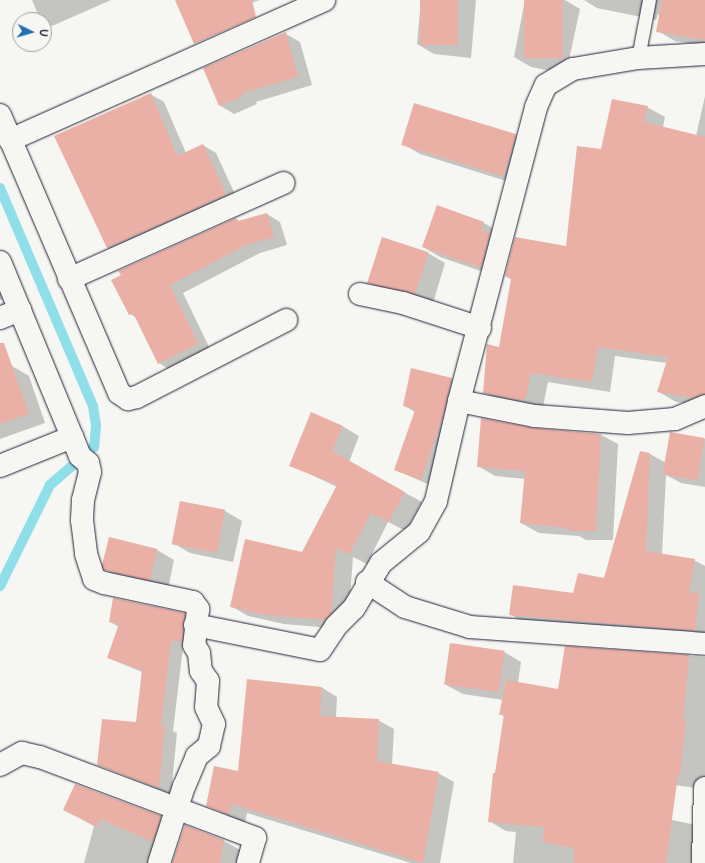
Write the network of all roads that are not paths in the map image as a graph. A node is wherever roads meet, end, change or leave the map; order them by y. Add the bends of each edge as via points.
1 (324, 0) edge
2 (649, 0) edge
3 (705, 54) edge
4 (638, 58) junction
5 (0, 115) edge
6 (10, 140) junction
7 (284, 183) dead end
8 (0, 262) edge
9 (69, 279) junction
10 (360, 294) dead end
11 (20, 310) junction
12 (0, 318) edge
13 (286, 320) dead end
14 (480, 328) junction
15 (459, 400) junction
16 (705, 406) edge
17 (78, 450) junction
18 (0, 466) edge
19 (368, 582) junction
20 (195, 625) junction
21 (705, 644) edge
22 (0, 765) edge
23 (705, 788) edge
24 (177, 807) junction
25 (158, 863) edge
26 (248, 863) edge
27 (703, 863) edge

1 - 6 street
2 - 4 lane
3 - 4 street
4 - 14 street via 573,69 546,85 536,107
5 - 6 street
6 - 9 street
7 - 9 street
8 - 11 street
9 - 13 street via 119,393 128,399 137,397
10 - 14 street via 403,303
11 - 12 street
11 - 17 street
14 - 15 street
15 - 16 street via 535,416 628,423 675,419
15 - 19 street via 436,501 419,532 380,563
17 - 18 street
17 - 20 street via 88,463 90,472 83,500 82,520 86,554 94,579 193,602 198,609
19 - 20 street via 354,608 336,626 320,650
19 - 21 street via 405,608 470,627
20 - 24 street via 194,645 199,653 201,671 208,681 206,707 214,724 209,746 197,756
22 - 24 street via 22,753 28,754
23 - 27 street
24 - 25 street
24 - 26 street via 255,838

